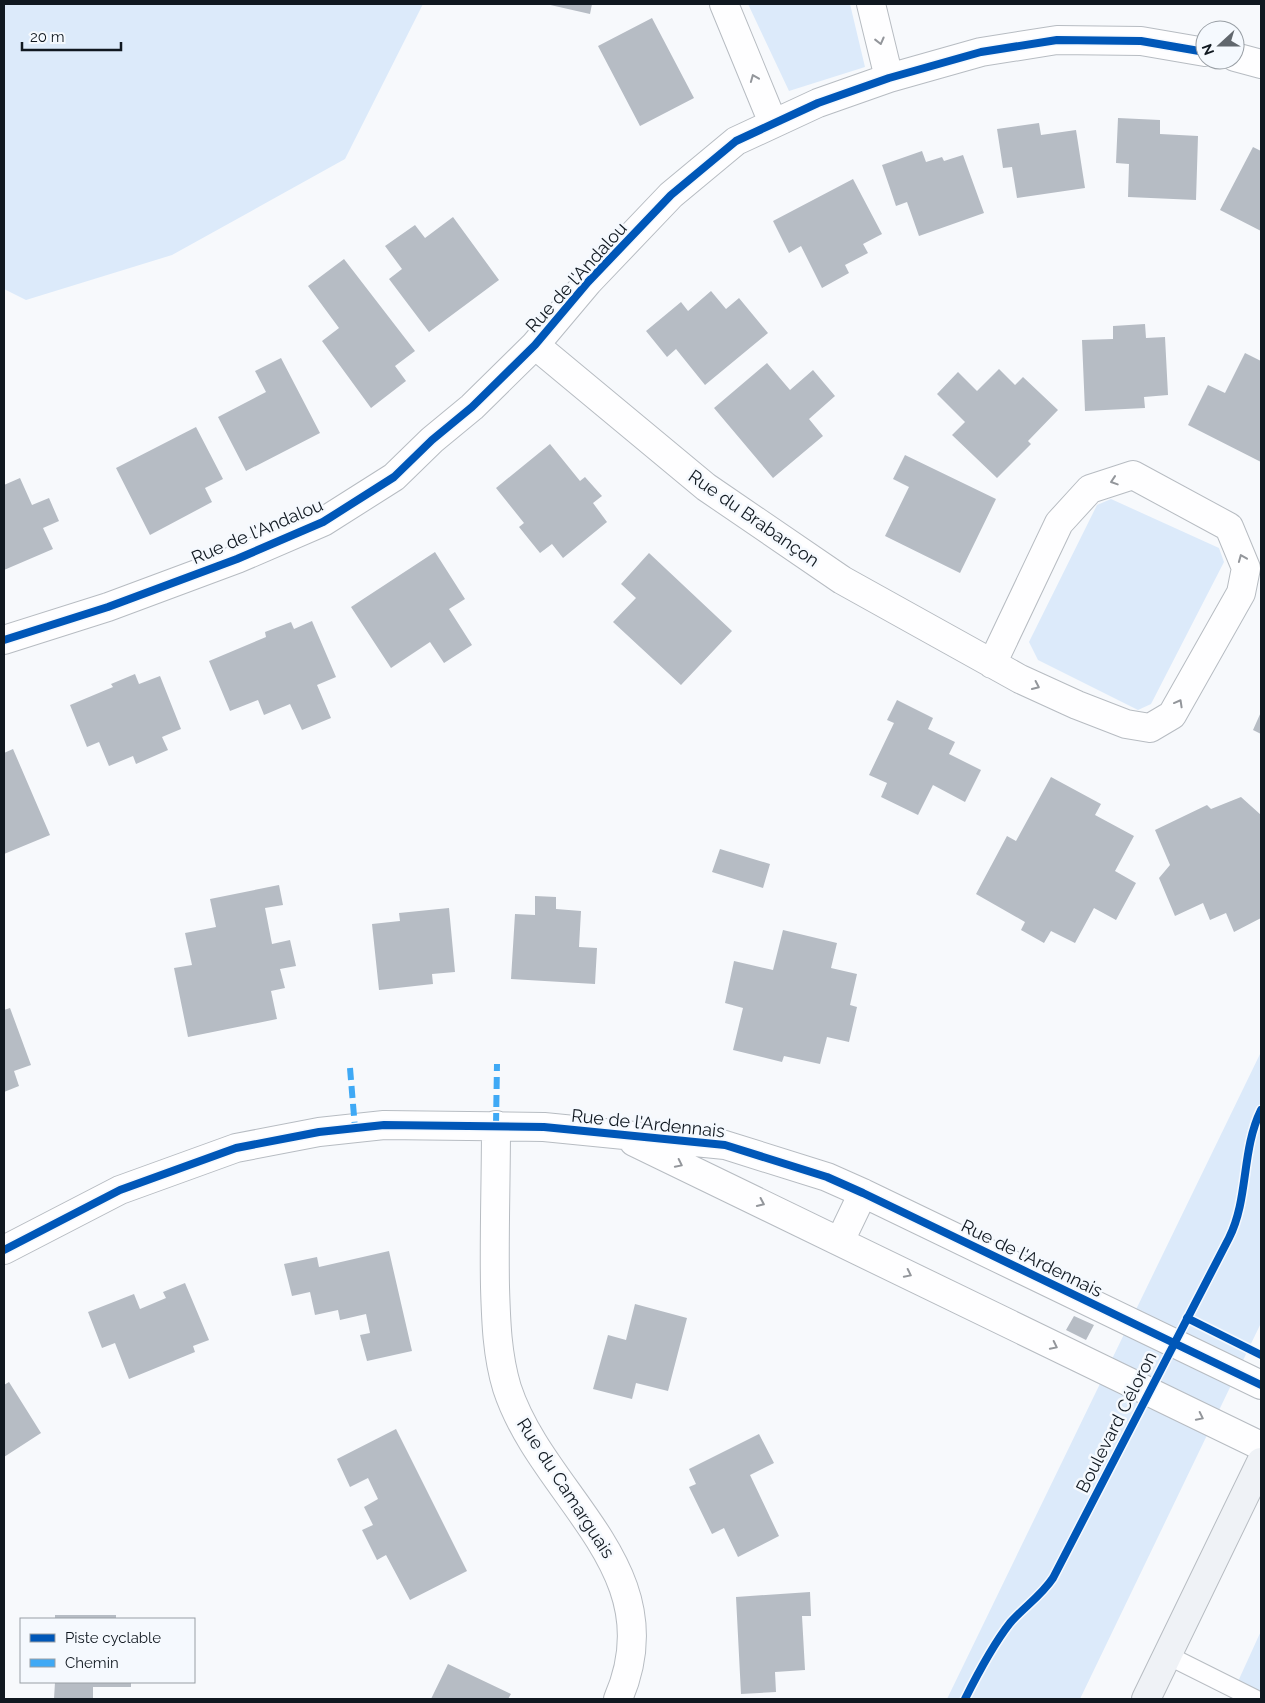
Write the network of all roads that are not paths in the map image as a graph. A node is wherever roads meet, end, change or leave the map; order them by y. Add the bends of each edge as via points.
1 (724, 4) edge
2 (871, 4) edge
3 (1195, 50) edge
4 (1245, 60) edge
5 (1261, 64) edge
6 (889, 78) junction
7 (773, 123) junction
8 (535, 345) junction
9 (4, 640) edge
10 (992, 664) junction
11 (496, 1125) junction
12 (619, 1135) junction
13 (863, 1193) junction
14 (840, 1241) junction
15 (4, 1250) edge
16 (1261, 1385) edge
17 (1261, 1446) edge
18 (1261, 1462) edge
19 (1167, 1655) junction
20 (618, 1699) edge
21 (1146, 1699) edge
22 (1255, 1699) edge

7 -> 1 street
2 -> 6 street
3 - 6 street, Rue de l'Andalou via 1141,41 1057,40 981,52
4 - 5 street
6 - 7 street, Rue de l'Andalou
7 - 8 street, Rue de l'Andalou via 736,141 671,195 588,282
8 - 9 street, Rue de l'Andalou via 394,477 323,522 227,563
8 - 10 street, Rue du Brabançon via 706,487 842,580
10 -> 10 street, Rue du Brabançon via 1077,705 1126,724 1150,728 1158,724 1172,715 1241,593 1246,568 1229,527 1133,475 1090,489 1060,523
11 - 12 street, Rue de l'Ardennais via 553,1127
11 - 15 street, Rue de l'Ardennais via 421,1124 355,1128 278,1138 236,1148 120,1190
11 - 20 street, Rue du Camarguais via 494,1250 496,1318 502,1369 507,1388 529,1435 605,1547 625,1589 632,1636 627,1672
12 - 13 street, Rue de l'Ardennais via 725,1145 827,1177
12 -> 14 street, Rue de l'Ardennais
13 - 14 street
13 - 16 street, Rue de l'Ardennais
14 -> 17 street, Rue de l'Ardennais
18 - 19 street
19 - 21 street
19 - 22 lane

